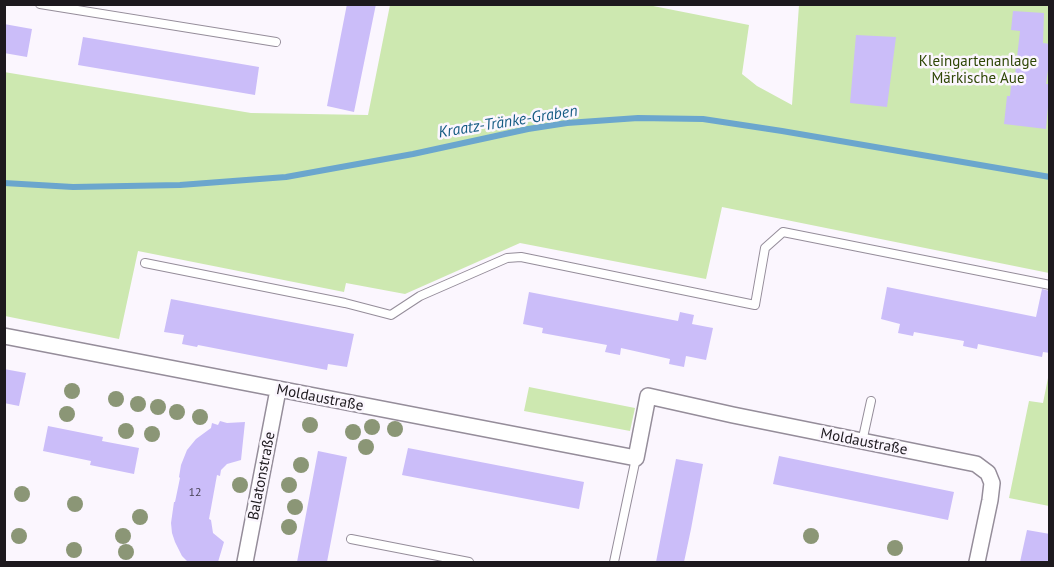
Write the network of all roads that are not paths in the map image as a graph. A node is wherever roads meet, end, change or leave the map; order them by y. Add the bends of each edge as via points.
1 (40, 4) edge
2 (276, 42) dead end
3 (146, 263) dead end
4 (1050, 285) edge
5 (4, 336) edge
6 (278, 390) junction
7 (871, 401) dead end
8 (862, 442) junction
9 (636, 458) junction
10 (351, 539) dead end
11 (245, 562) edge
12 (470, 562) edge
13 (614, 562) edge
14 (977, 562) edge

1 - 2 lane
3 - 4 lane via 391,315 420,296 507,258 521,257 755,305 765,248 783,232
5 - 6 street, Moldaustraße
6 - 9 street, Moldaustraße
6 - 11 street, Balatonstraße
7 - 8 lane
8 - 9 street, Moldaustraße via 648,396
8 - 14 street, Moldaustraße via 976,464 988,473 992,483 990,500
9 - 13 lane
10 - 12 lane

